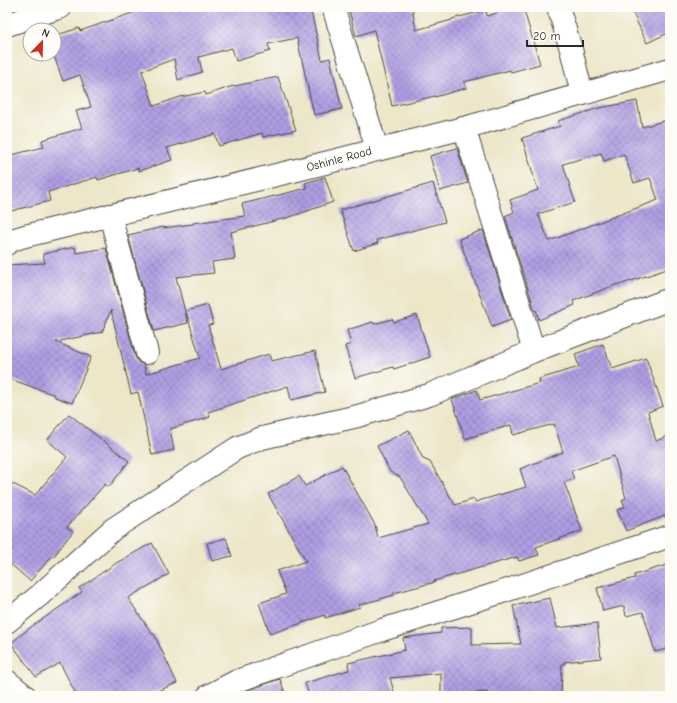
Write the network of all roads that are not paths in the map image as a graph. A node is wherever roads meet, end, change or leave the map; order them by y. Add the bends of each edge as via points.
1 (61, 7) edge
2 (333, 7) edge
3 (558, 7) edge
4 (7, 25) edge
5 (670, 69) edge
6 (582, 94) junction
7 (464, 128) junction
8 (376, 149) junction
9 (110, 215) junction
10 (7, 244) edge
11 (670, 299) edge
12 (534, 351) junction
13 (147, 353) dead end
14 (670, 536) edge
15 (7, 622) edge
16 (7, 681) edge
17 (25, 696) edge
18 (208, 696) edge

1 - 4 street
2 - 8 street
3 - 6 street
5 - 6 street, Oshinle Road
6 - 7 street, Oshinle Road
7 - 8 street, Oshinle Road
7 - 12 street
8 - 9 street, Oshinle Road
9 - 10 street, Oshinle Road via 25,236
9 - 13 street
11 - 12 street
12 - 15 street via 429,395 358,416 262,438 237,448 113,529
14 - 18 street via 382,630 237,682
16 - 17 street

